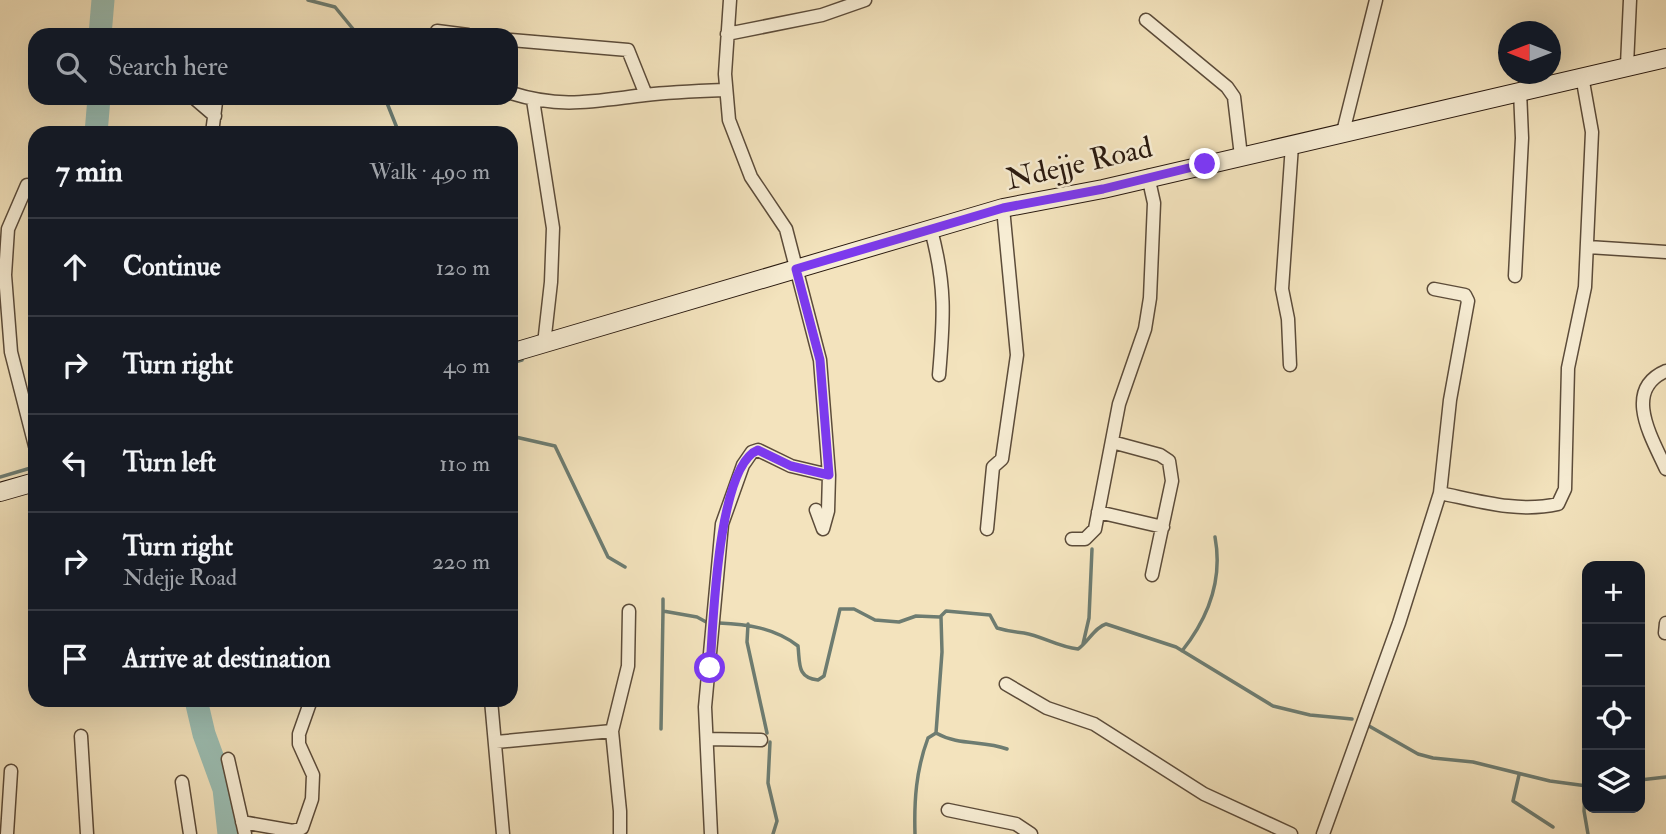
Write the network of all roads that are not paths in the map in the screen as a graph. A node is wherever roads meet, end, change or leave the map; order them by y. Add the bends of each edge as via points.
1 (730, 0) edge
2 (865, 0) edge
3 (1376, 0) edge
4 (1630, 0) edge
5 (1146, 20) dead end
6 (727, 34) junction
7 (518, 41) edge
8 (1666, 58) edge
9 (1627, 65) junction
10 (1582, 76) junction
11 (726, 90) junction
12 (1520, 90) junction
13 (518, 95) edge
14 (646, 95) junction
15 (533, 100) junction
16 (202, 105) edge
17 (216, 105) edge
18 (215, 116) junction
19 (213, 126) edge
20 (1343, 132) junction
21 (1292, 145) junction
22 (1241, 156) junction
23 (1148, 176) junction
24 (27, 185) dead end
25 (1003, 208) junction
26 (931, 230) junction
27 (1588, 247) junction
28 (1666, 252) edge
29 (796, 269) junction
30 (1515, 276) dead end
31 (1434, 289) dead end
32 (544, 344) junction
33 (518, 351) edge
34 (1290, 365) dead end
35 (1666, 372) edge
36 (939, 375) dead end
37 (28, 419) edge
38 (1112, 442) junction
39 (1666, 469) edge
40 (829, 475) junction
41 (28, 484) edge
42 (0, 492) edge
43 (1440, 493) junction
44 (816, 510) dead end
45 (1098, 512) junction
46 (1163, 527) junction
47 (987, 529) dead end
48 (1072, 539) dead end
49 (1152, 575) dead end
50 (629, 611) dead end
51 (1006, 684) dead end
52 (309, 707) edge
53 (492, 707) edge
54 (612, 732) junction
55 (81, 736) dead end
56 (707, 739) junction
57 (761, 740) dead end
58 (496, 741) junction
59 (228, 759) dead end
60 (11, 771) dead end
61 (182, 782) dead end
62 (948, 810) dead end
63 (243, 828) edge
64 (7, 834) edge
65 (87, 834) edge
66 (190, 834) edge
67 (503, 834) edge
68 (620, 834) edge
69 (711, 834) edge
70 (1031, 834) edge
71 (1291, 834) edge
72 (1324, 834) edge

1 - 6 street
2 - 6 street via 822,15
3 - 20 street
4 - 9 street
5 - 22 street via 1234,97
6 - 11 street
7 - 14 street via 628,50
8 - 9 street, Ndejje Road
9 - 10 street, Ndejje Road
10 - 12 street, Ndejje Road
10 - 27 street via 1592,132
11 - 14 street
11 - 29 street via 729,120 744,161 786,229
12 - 20 street, Ndejje Road
12 - 30 street
13 - 15 street
14 - 15 street via 580,104
15 - 32 street via 553,228
16 - 18 street
17 - 18 street
18 - 19 street
20 - 21 street, Ndejje Road
21 - 22 street, Ndejje Road
21 - 34 street via 1282,278
22 - 23 street, Ndejje Road
23 - 25 street, Ndejje Road
23 - 38 street via 1154,203 1150,298
24 - 37 street via 8,229 5,275 11,352
25 - 26 street, Ndejje Road
25 - 47 street via 1017,355 1002,459 993,467
26 - 29 street, Ndejje Road
26 - 36 street via 942,272 945,312
27 - 28 street
27 - 43 street via 1585,287 1568,368 1568,474 1558,503 1540,508 1506,507
29 - 32 street, Ndejje Road
29 - 40 street via 820,360
31 - 43 street via 1457,291 1468,301 1450,400
32 - 33 street, Ndejje Road
35 - 39 street via 1650,381 1641,404
38 - 45 street
38 - 46 street via 1160,454 1169,461 1172,481
40 - 44 street via 823,529
40 - 56 street via 791,466 758,450 743,466 722,524 705,707
41 - 42 street
43 - 72 street
45 - 46 street
45 - 48 street via 1091,537
46 - 49 street
50 - 54 street via 628,666
51 - 71 street via 1046,708 1094,724 1204,794
52 - 63 street via 299,744 313,775 312,799 302,828
53 - 58 street
54 - 58 street
54 - 68 street
55 - 65 street
56 - 57 street
56 - 69 street
58 - 67 street
59 - 63 street
60 - 64 street
61 - 66 street
62 - 70 street via 1016,824

